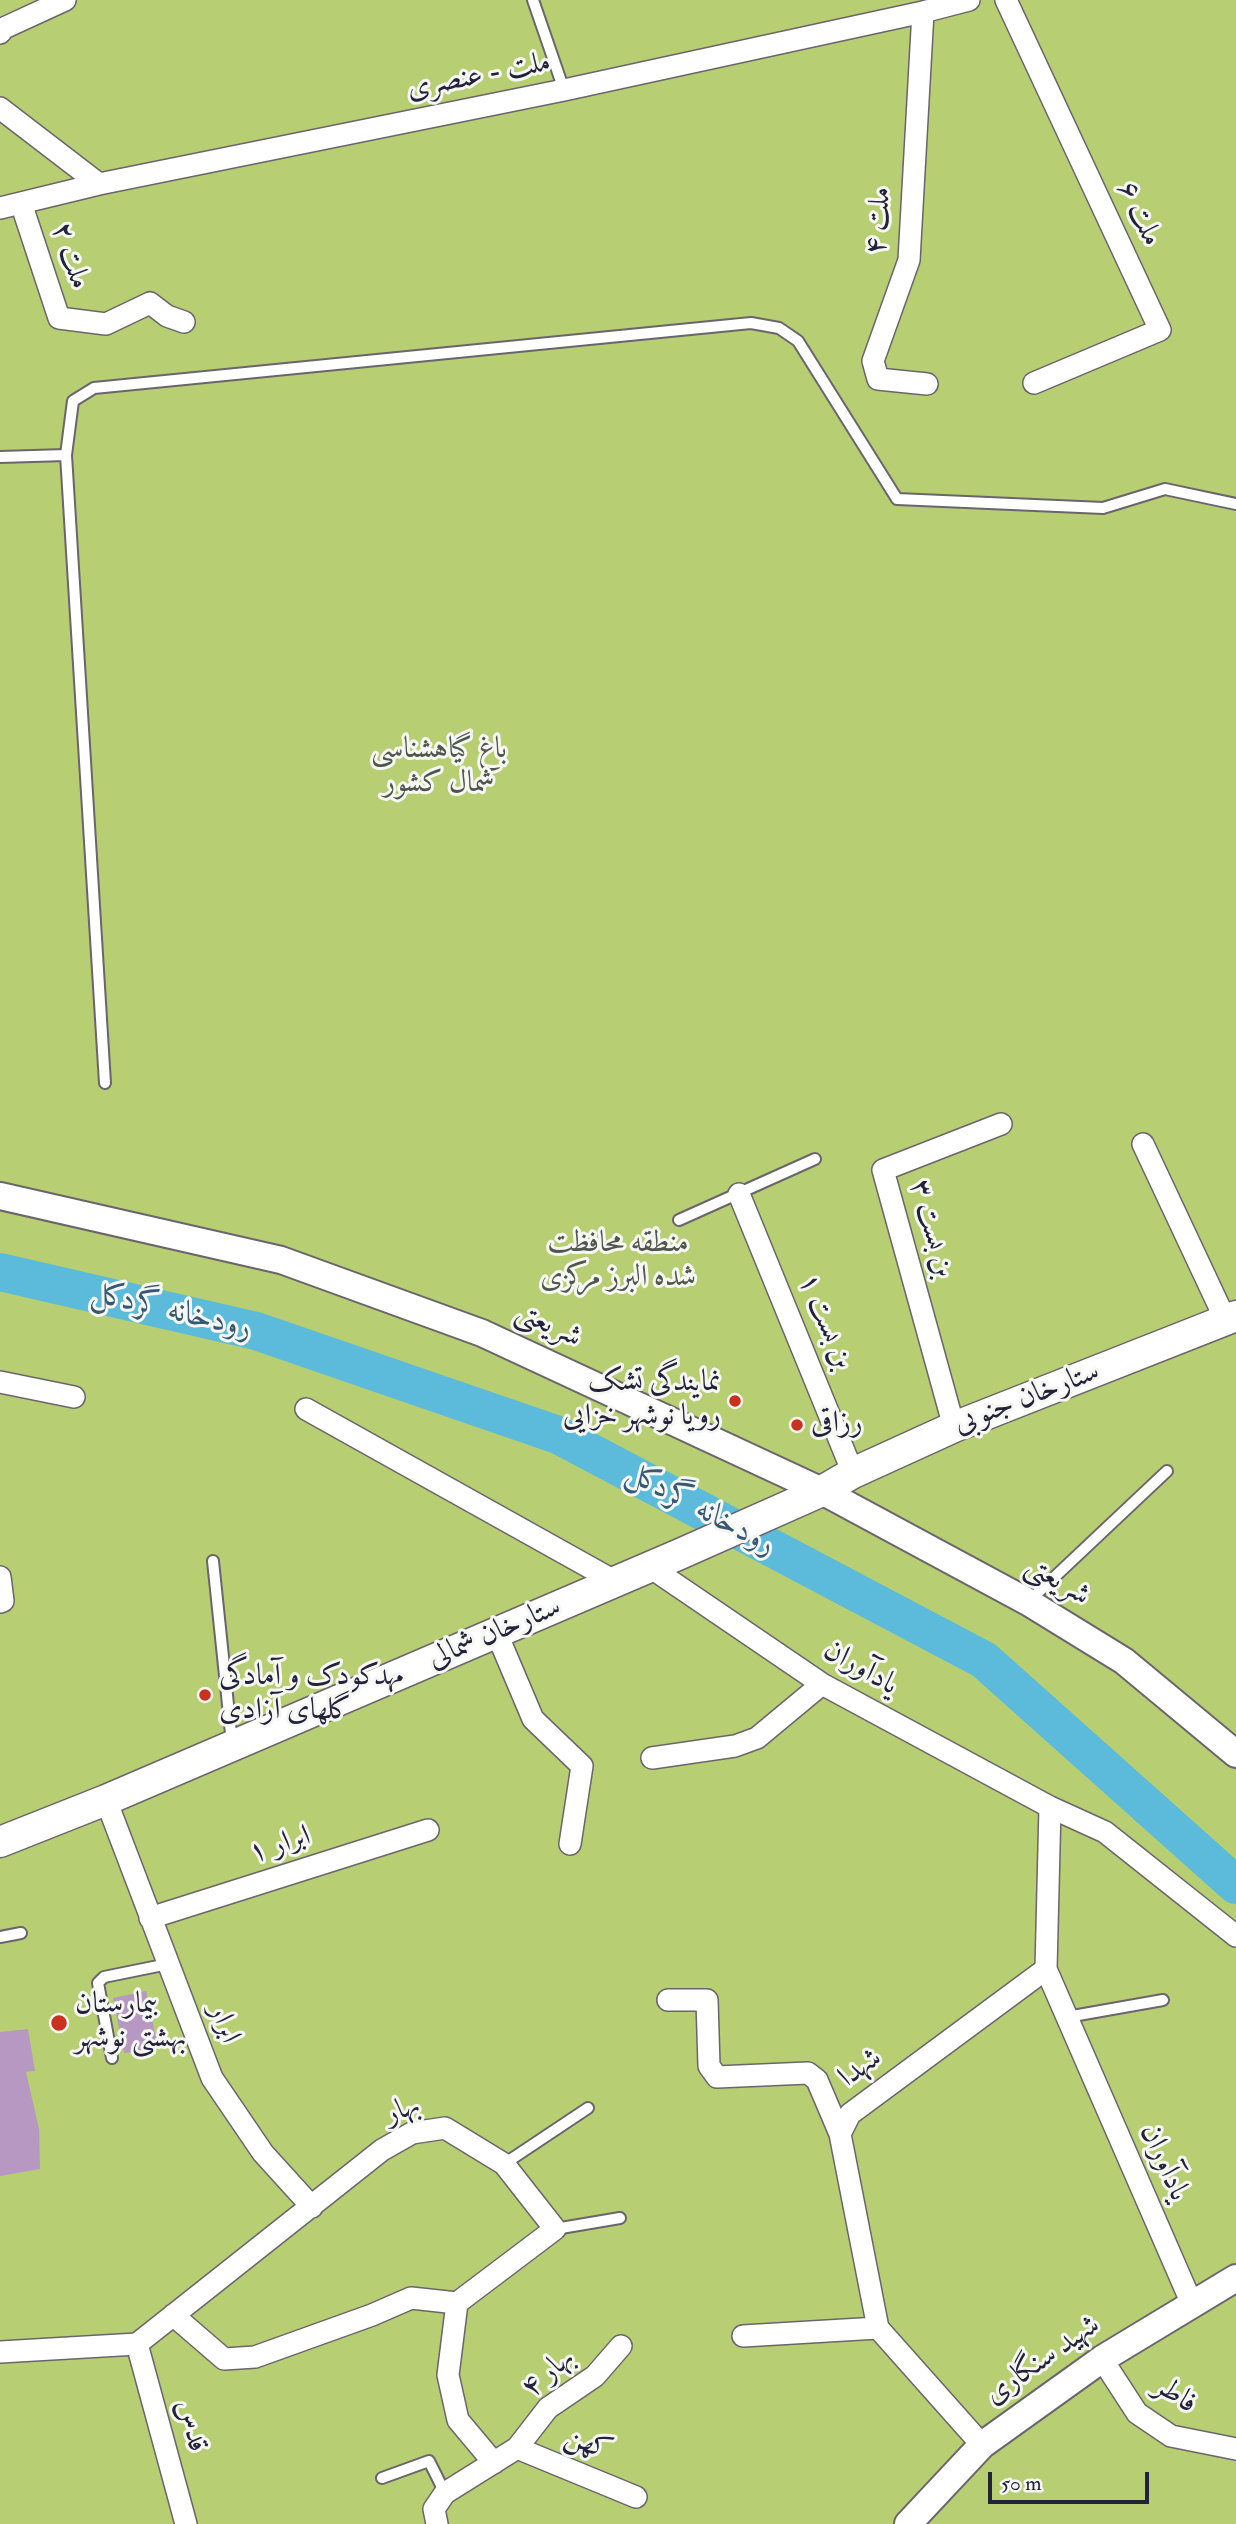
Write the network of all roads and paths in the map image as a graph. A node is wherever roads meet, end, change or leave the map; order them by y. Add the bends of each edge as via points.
1 (65, 0) edge
2 (533, 0) edge
3 (969, 0) edge
4 (1006, 0) edge
5 (923, 12) junction
6 (0, 33) edge
7 (565, 90) junction
8 (0, 108) edge
9 (99, 184) junction
10 (10, 206) edge
11 (184, 323) dead end
12 (1034, 383) dead end
13 (927, 384) dead end
14 (66, 455) junction
15 (0, 457) edge
16 (1236, 504) edge
17 (105, 1083) dead end
18 (1001, 1124) dead end
19 (1143, 1144) dead end
20 (815, 1158) dead end
21 (739, 1194) junction
22 (0, 1196) edge
23 (679, 1220) dead end
24 (1231, 1318) edge
25 (0, 1382) edge
26 (74, 1396) dead end
27 (306, 1409) dead end
28 (954, 1427) junction
29 (1167, 1471) dead end
30 (853, 1473) junction
31 (822, 1491) junction
32 (788, 1506) joint
33 (213, 1562) dead end
34 (650, 1567) junction
35 (0, 1577) edge
36 (616, 1582) junction
37 (1, 1601) edge
38 (1028, 1602) junction
39 (497, 1634) junction
40 (822, 1684) junction
41 (232, 1746) junction
42 (1236, 1754) edge
43 (652, 1758) dead end
44 (106, 1800) junction
45 (1051, 1807) junction
46 (428, 1830) dead end
47 (0, 1842) edge
48 (570, 1844) dead end
49 (150, 1918) junction
50 (22, 1933) dead end
51 (0, 1937) edge
52 (1236, 1937) edge
53 (168, 1964) junction
54 (1046, 1969) junction
55 (668, 2000) dead end
56 (1163, 2000) dead end
57 (1067, 2017) junction
58 (112, 2058) dead end
59 (589, 2108) dead end
60 (840, 2134) junction
61 (504, 2164) junction
62 (312, 2207) junction
63 (620, 2218) dead end
64 (555, 2229) junction
65 (1236, 2278) edge
66 (457, 2303) junction
67 (1192, 2304) junction
68 (173, 2315) junction
69 (878, 2328) junction
70 (743, 2336) dead end
71 (136, 2344) junction
72 (621, 2346) dead end
73 (0, 2352) edge
74 (1102, 2359) junction
75 (982, 2445) junction
76 (517, 2448) junction
77 (1236, 2449) edge
78 (494, 2463) junction
79 (382, 2478) dead end
80 (445, 2494) junction
81 (636, 2497) dead end
82 (186, 2524) edge
83 (437, 2524) edge
84 (908, 2524) edge

1 - 6 street
2 - 7 lane
3 - 5 street, ملت - عنصری
4 - 12 street, ملت ۶ via 1160,330
5 - 7 street, ملت - عنصری
5 - 13 street, ملت ۴ via 909,260 873,361 878,379
7 - 9 street, ملت - عنصری
8 - 9 street
9 - 10 street, ملت - عنصری
10 - 11 street, ملت ۲ via 59,318 106,324 150,303
14 - 15 lane
14 - 16 lane via 73,401 94,388 751,323 779,328 798,341 897,499 1103,508 1165,489
14 - 17 lane
18 - 28 street, بن بست ۳ via 883,1170
19 - 24 street
20 - 21 lane
21 - 23 lane
21 - 30 street, بن بست ۱
22 - 31 street, شریعتی via 281,1260 482,1333
24 - 28 main road, ستارخان جنوبی
25 - 26 street
27 - 36 street
28 - 30 main road, ستارخان جنوبی
29 - 38 lane
30 - 31 main road, ستارخان جنوبی
31 - 32 main road, ستارخان جنوبی
31 - 38 street, شریعتی
32 - 34 main road, ستارخان شمالی
33 - 41 lane
34 - 36 main road, ستارخان شمالی
34 - 40 street, یادآوران
35 - 37 street
36 - 39 main road, ستارخان شمالی
38 - 42 street, شریعتی via 1124,1661
39 - 41 main road, ستارخان شمالی
39 - 48 street via 533,1719 582,1766
40 - 43 street via 757,1738 735,1746
40 - 45 street, یادآوران
41 - 44 main road, ستارخان شمالی
44 - 47 main road, ستارخان شمالی
44 - 49 street, ابرار
45 - 52 street, یادآوران via 1105,1832
45 - 54 street
46 - 49 street, ابرار ۱
49 - 53 street, ابرار
50 - 51 lane
53 - 58 lane via 104,1977 98,1983
53 - 62 street, ابرار via 212,2078 262,2153
54 - 57 street, یادآوران
54 - 60 street, شهدا via 850,2114
55 - 60 street via 707,2000 709,2066 717,2077 807,2073 817,2080
56 - 57 lane
57 - 67 street, یادآوران
59 - 61 lane
60 - 69 street, شهدا
61 - 62 street, بهار via 445,2128 412,2133 382,2150
61 - 64 street, بهار
62 - 68 street, بهار
63 - 64 lane
64 - 66 street
65 - 67 street, شهید سنگاری
66 - 68 street via 411,2298 255,2357 225,2359
66 - 78 street via 447,2375 458,2420
67 - 74 street, شهید سنگاری
68 - 71 street, بهار
69 - 70 street
69 - 75 street
71 - 73 street
71 - 82 street, قدس
72 - 76 street, بهار ۴ via 595,2376 548,2409
74 - 75 street, شهید سنگاری
74 - 77 street, فاطر via 1137,2413 1171,2436
75 - 84 street, شهید سنگاری
76 - 78 street
76 - 81 street, کهن
78 - 80 street
79 - 80 lane via 429,2461
80 - 83 street via 434,2509

